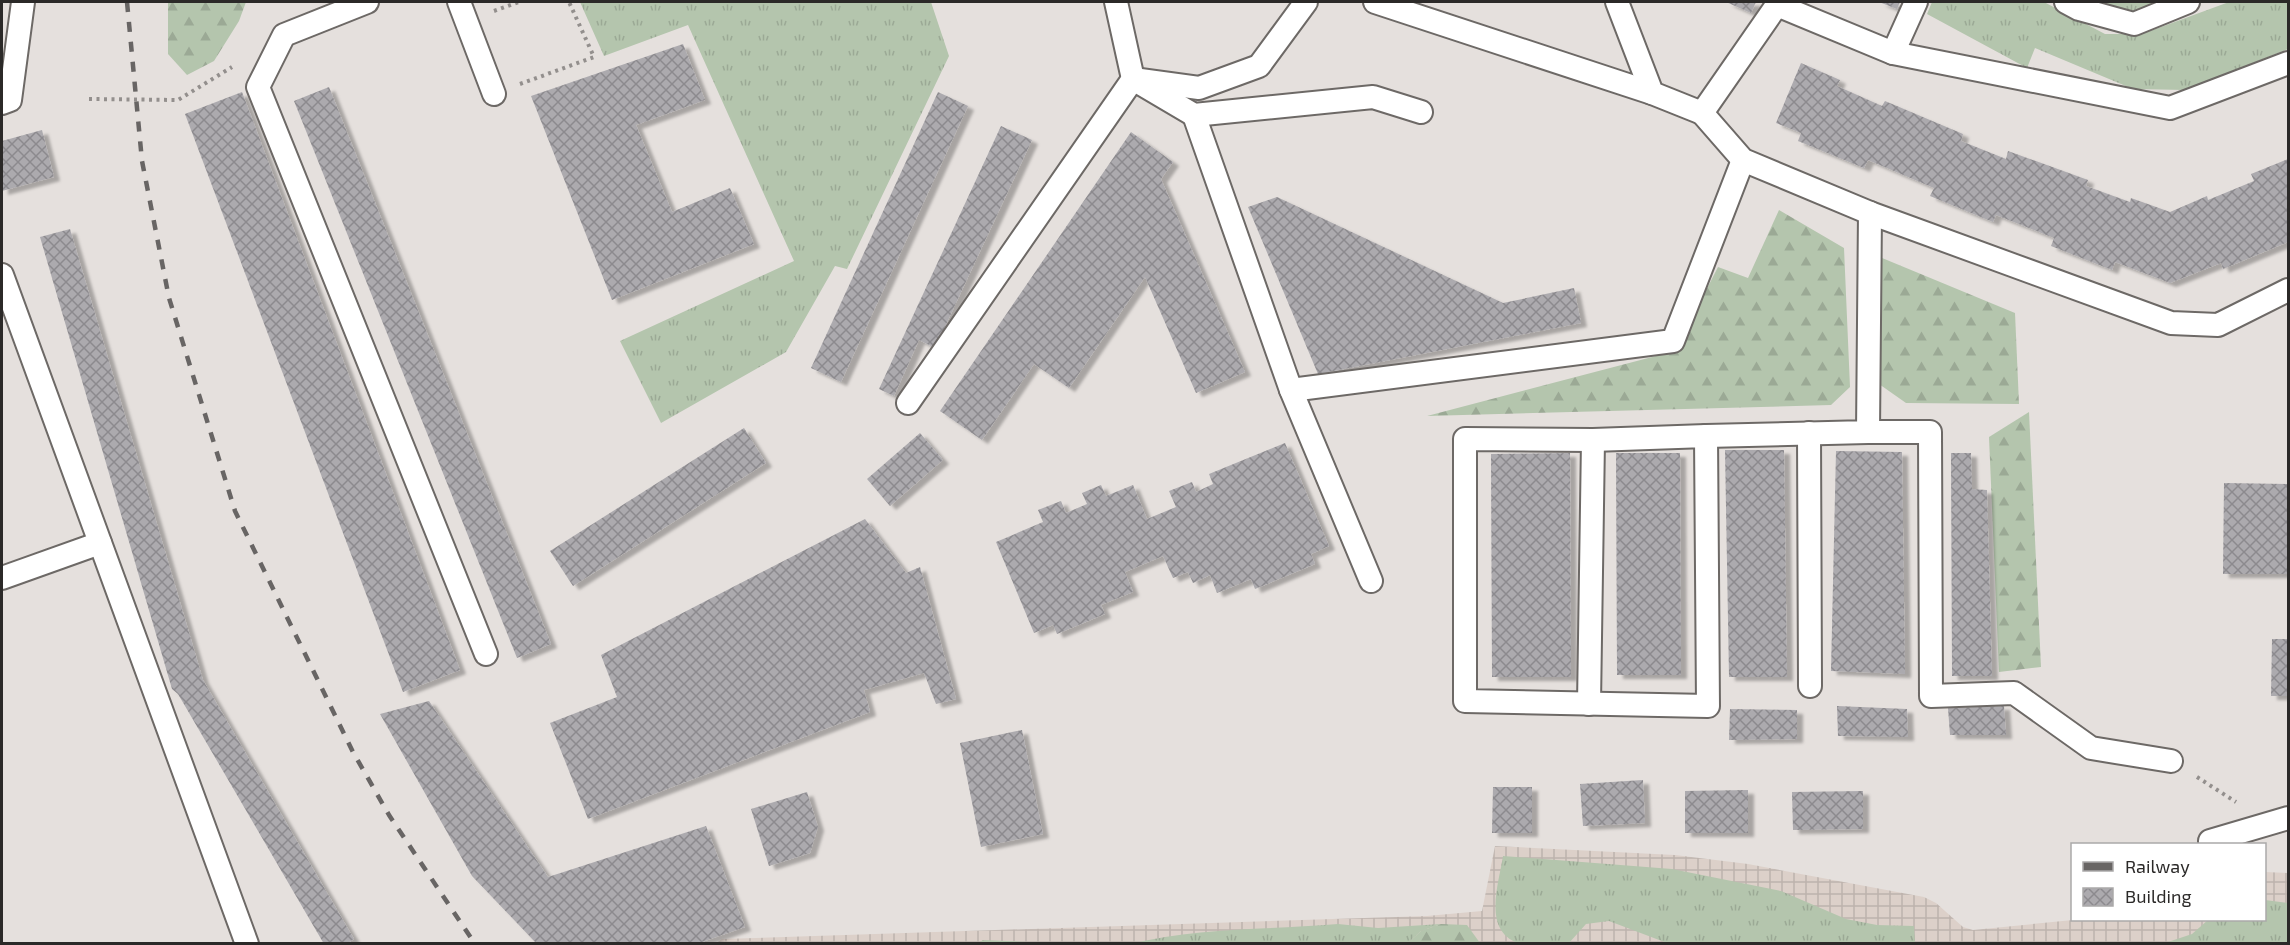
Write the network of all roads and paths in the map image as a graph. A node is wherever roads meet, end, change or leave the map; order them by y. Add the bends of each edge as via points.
1 (23, 2) edge
2 (367, 2) edge
3 (459, 2) edge
4 (569, 2) edge
5 (1116, 2) edge
6 (1306, 2) edge
7 (1375, 2) edge
8 (1617, 2) edge
9 (1916, 2) edge
10 (2066, 2) edge
11 (2188, 2) edge
12 (1778, 3) edge
13 (1893, 53) junction
14 (2289, 63) edge
15 (1133, 79) junction
16 (1652, 93) junction
17 (494, 94) joint
18 (89, 99) dead end
19 (178, 100) dead end
20 (2, 103) edge
21 (1421, 112) dead end
22 (1702, 113) junction
23 (1194, 116) junction
24 (1743, 160) junction
25 (1870, 213) junction
26 (2, 275) edge
27 (2289, 290) edge
28 (1291, 390) junction
29 (908, 403) dead end
30 (1868, 432) junction
31 (1809, 433) junction
32 (1706, 436) junction
33 (1593, 440) junction
34 (100, 543) junction
35 (2, 578) edge
36 (1371, 581) dead end
37 (486, 654) dead end
38 (1810, 686) dead end
39 (1589, 704) junction
40 (2171, 760) joint
41 (2280, 821) edge
42 (2210, 841) dead end
43 (247, 944) edge

1 - 20 lane via 10,100
2 - 37 lane via 284,35 258,87
3 - 17 lane
4 - 17 path via 594,57
5 - 15 lane
6 - 15 lane via 1259,66 1199,88
7 - 16 lane
8 - 16 lane
9 - 13 lane
10 - 11 lane via 2134,24
12 - 13 lane
12 - 22 lane
13 - 14 lane via 2170,108
15 - 23 lane
15 - 29 lane
16 - 22 lane
18 - 19 path
21 - 23 lane via 1373,97
22 - 24 lane
23 - 28 lane
24 - 25 lane
24 - 28 lane via 1673,341
25 - 27 lane via 2171,323 2218,326
25 - 30 lane
26 - 34 lane
28 - 36 lane
30 - 31 lane
30 - 40 lane via 1930,432 1931,696 2014,693 2091,748
31 - 32 lane
31 - 38 lane
32 - 33 lane
32 - 39 lane via 1708,706
33 - 39 lane
33 - 39 lane via 1465,439 1465,701
34 - 35 lane
34 - 43 lane
40 - 41 path
41 - 42 lane

